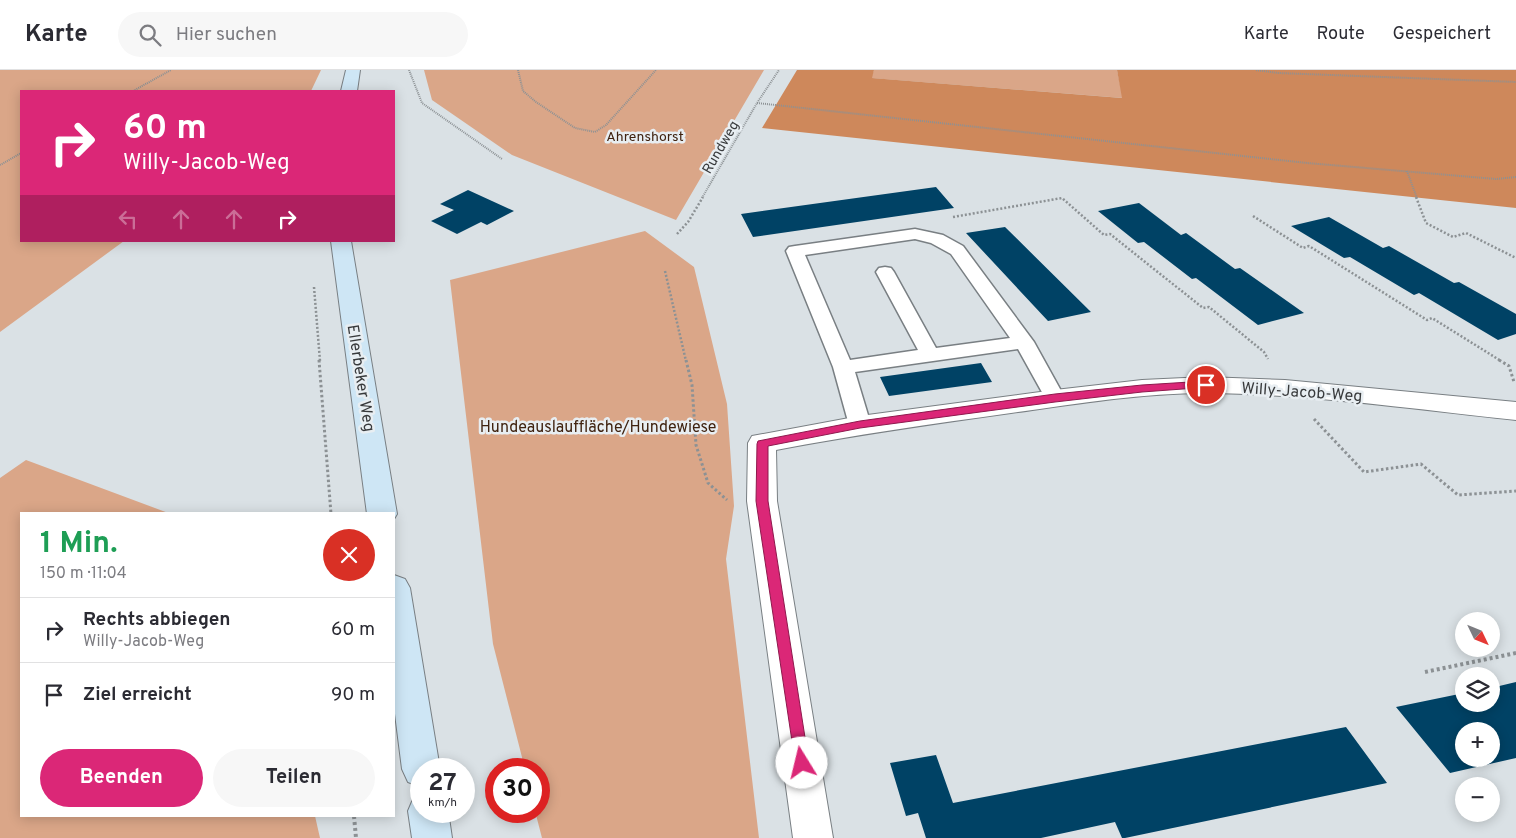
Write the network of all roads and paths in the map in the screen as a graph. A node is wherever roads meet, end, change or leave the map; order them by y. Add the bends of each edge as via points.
1 (171, 70) edge
2 (353, 70) edge
3 (410, 70) edge
4 (518, 70) edge
5 (656, 70) edge
6 (779, 70) edge
7 (1256, 70) edge
8 (1516, 82) edge
9 (135, 90) edge
10 (349, 90) edge
11 (757, 103) junction
12 (20, 154) edge
13 (502, 160) dead end
14 (0, 165) edge
15 (1407, 171) junction
16 (1516, 176) edge
17 (1253, 216) dead end
18 (677, 234) dead end
19 (914, 234) junction
20 (341, 242) edge
21 (1516, 258) edge
22 (665, 271) dead end
23 (885, 272) dead end
24 (314, 280) dead end
25 (1237, 329) dead end
26 (1024, 342) junction
27 (930, 355) junction
28 (843, 367) junction
29 (1285, 388) junction
30 (1516, 388) edge
31 (1055, 398) junction
32 (1516, 411) edge
33 (860, 425) junction
34 (1516, 491) edge
35 (762, 501) junction
36 (331, 512) edge
37 (382, 512) edge
38 (395, 595) edge
39 (1516, 653) edge
40 (1425, 672) dead end
41 (419, 758) edge
42 (354, 817) edge
43 (430, 823) edge
44 (356, 838) edge
45 (432, 838) edge
46 (813, 838) edge

1 - 9 path
2 - 10 street
3 - 13 path via 422,103
4 - 5 path via 523,91 536,102 575,128 595,132 606,125
6 - 11 path, Rundweg
7 - 8 path
11 - 15 path via 1056,137
11 - 18 path, Rundweg via 688,222
12 - 14 path
15 - 16 path via 1496,178
15 - 21 path via 1426,223 1453,237 1466,233
17 - 30 path via 1509,366
19 - 25 path via 935,220 1062,198 1104,235 1110,234 1202,308 1209,306
19 - 26 lane via 937,239 958,250
19 - 28 lane via 795,251
20 - 37 street, Ellerbeker Weg
22 - 35 path via 692,384 696,445 708,483 734,506
23 - 27 lane
24 - 36 path
26 - 27 lane
26 - 31 lane
27 - 28 lane
28 - 33 lane
29 - 31 street, Willy-Jacob-Weg via 1206,385 1142,388
29 - 32 street, Willy-Jacob-Weg
29 - 34 path via 1364,472 1421,464 1458,496
31 - 33 street, Willy-Jacob-Weg
33 - 35 street, Willy-Jacob-Weg via 762,444
35 - 46 street
38 - 41 street
39 - 40 path
42 - 44 path
43 - 45 street

